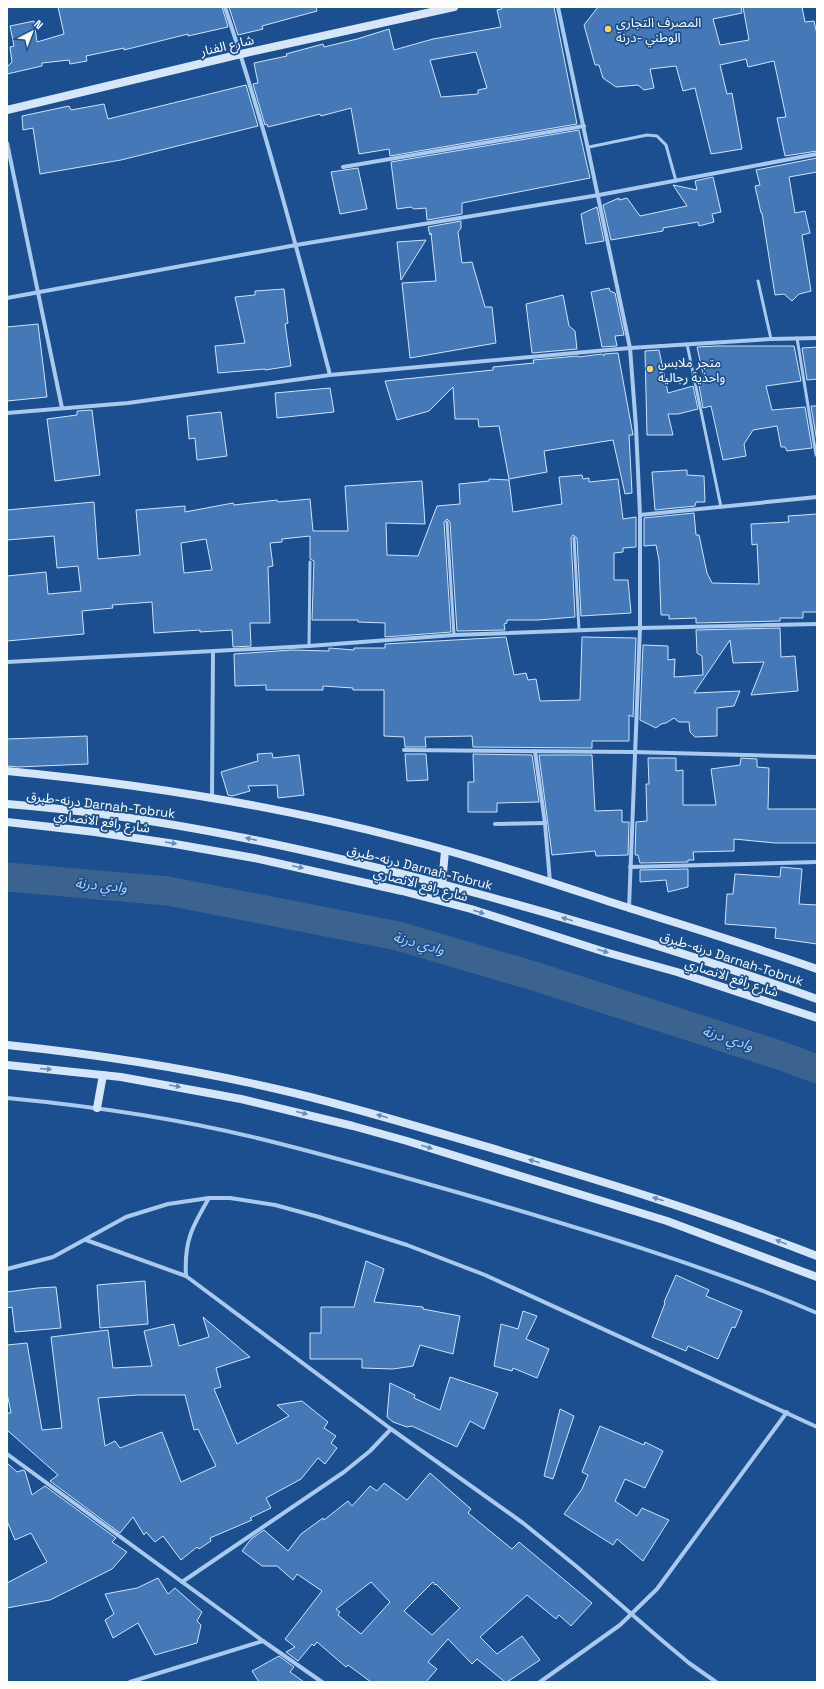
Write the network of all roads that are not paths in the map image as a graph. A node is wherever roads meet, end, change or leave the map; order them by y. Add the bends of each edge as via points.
1 (225, 7) edge
2 (454, 7) edge
3 (558, 7) edge
4 (241, 54) junction
5 (7, 110) edge
6 (584, 126) junction
7 (7, 143) edge
8 (588, 147) junction
9 (817, 154) edge
10 (343, 167) dead end
11 (676, 181) junction
12 (599, 195) junction
13 (296, 245) junction
14 (758, 281) dead end
15 (38, 293) junction
16 (7, 298) edge
17 (797, 338) junction
18 (817, 338) edge
19 (771, 339) junction
20 (687, 344) junction
21 (630, 348) junction
22 (330, 375) junction
23 (62, 408) junction
24 (7, 413) edge
25 (816, 455) edge
26 (817, 497) edge
27 (721, 507) junction
28 (640, 515) junction
29 (447, 522) dead end
30 (574, 538) dead end
31 (310, 562) dead end
32 (817, 624) edge
33 (640, 628) junction
34 (578, 630) junction
35 (454, 635) junction
36 (309, 646) junction
37 (213, 651) junction
38 (7, 662) edge
39 (404, 750) dead end
40 (535, 751) junction
41 (634, 752) junction
42 (817, 757) edge
43 (7, 771) edge
44 (212, 797) junction
45 (7, 804) edge
46 (7, 822) edge
47 (545, 823) junction
48 (495, 824) dead end
49 (445, 851) junction
50 (817, 862) edge
51 (630, 867) junction
52 (550, 882) junction
53 (442, 884) junction
54 (629, 908) junction
55 (817, 969) edge
56 (817, 999) edge
57 (817, 1018) edge
58 (7, 1045) edge
59 (7, 1065) edge
60 (103, 1075) junction
61 (7, 1098) edge
62 (97, 1108) junction
63 (209, 1198) junction
64 (86, 1240) junction
65 (817, 1256) edge
66 (7, 1269) edge
67 (186, 1276) junction
68 (817, 1277) edge
69 (817, 1313) edge
70 (787, 1412) junction
71 (817, 1427) edge
72 (391, 1429) junction
73 (7, 1454) edge
74 (182, 1582) junction
75 (633, 1614) junction
76 (263, 1642) junction
77 (130, 1682) edge
78 (322, 1682) edge
79 (540, 1682) edge
80 (716, 1682) edge

1 - 4 street
2 - 4 street, شارع الفنار
3 - 6 street
4 - 5 street, شارع الفنار
4 - 13 street
6 - 8 street
6 - 10 street
7 - 15 street
8 - 11 lane via 647,135 657,136 666,145
8 - 12 street
9 - 11 street
11 - 12 street
12 - 13 street
12 - 21 street
13 - 15 street
13 - 22 street
14 - 19 lane
15 - 16 street
15 - 23 street
17 - 18 street
17 - 19 street
17 - 25 lane
19 - 20 street
20 - 21 street
20 - 27 lane
21 - 22 street
21 - 28 street
22 - 23 street via 128,403
23 - 24 street
26 - 27 street
27 - 28 street
28 - 33 street
29 - 35 lane
30 - 34 lane
31 - 36 lane
32 - 33 street
33 - 34 street
33 - 41 street
34 - 35 street
35 - 36 street
36 - 37 street
37 - 38 street
37 - 44 street
39 - 40 street
40 - 41 street
40 - 47 street
41 - 42 street
41 - 51 street
43 - 44 street
44 - 49 street via 339,823
53 -> 45 street, درنه-طبرق Darnah-Tobruk via 244,837 90,813
46 -> 57 street, شارع رافع الانصاري via 175,844 254,858 402,891 684,974
47 - 48 street
47 - 52 street
49 - 52 street
49 - 53 street
50 - 51 street
51 - 54 street
52 - 54 street
56 -> 53 street, درنه-طبرق Darnah-Tobruk via 680,953
54 - 55 street
65 -> 58 street via 661,1199 352,1108 175,1068
59 -> 60 street
60 - 62 street
60 -> 68 street via 241,1100 407,1141 667,1221
61 - 62 street
62 - 69 street via 256,1138 427,1184 633,1245
63 - 64 street via 146,1210 106,1227
63 - 67 street via 193,1226 188,1241
63 - 70 street via 274,1205 407,1245 492,1278
64 - 66 street via 53,1257
64 - 67 street
67 - 72 street
70 - 71 street
70 - 75 street via 657,1589
72 - 74 street via 348,1468
72 - 75 street via 523,1524
73 - 74 street
74 - 76 street
75 - 79 street
75 - 80 street via 689,1663
76 - 77 street
76 - 78 street

